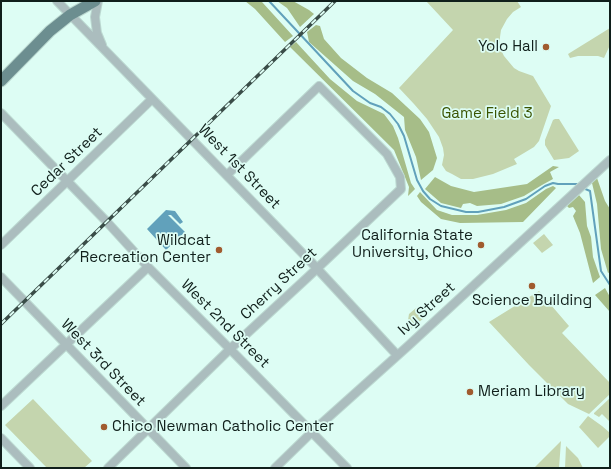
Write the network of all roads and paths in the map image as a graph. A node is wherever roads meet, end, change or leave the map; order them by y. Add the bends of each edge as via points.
1 (57, 1) edge
2 (96, 1) edge
3 (70, 15) junction
4 (104, 50) junction
5 (1, 81) edge
6 (152, 99) junction
7 (1, 113) edge
8 (610, 160) edge
9 (227, 175) junction
10 (67, 181) junction
11 (1, 245) edge
12 (148, 267) junction
13 (317, 268) junction
14 (1, 276) edge
15 (66, 345) junction
16 (230, 348) junction
17 (397, 355) junction
18 (1, 406) edge
19 (148, 430) junction
20 (312, 432) junction
21 (1, 438) edge
22 (30, 468) edge
23 (108, 468) edge
24 (186, 468) edge
25 (275, 468) edge
26 (346, 468) edge

1 - 3 street, West 1st Street
2 - 3 main road
2 - 4 street via 97,33
3 - 4 street, West 1st Street
3 - 5 main road via 50,31
4 - 6 street, West 1st Street
6 - 9 street, West 1st Street
6 - 10 street, Cedar Street
7 - 10 street, West 2nd Street
8 - 17 street, Ivy Street
9 - 13 street, West 1st Street
9 - 13 street, Cherry Street via 319,86 387,154 400,177 401,189
10 - 11 street, Cedar Street
10 - 12 street, West 2nd Street
12 - 15 street
12 - 16 street, West 2nd Street
13 - 16 street, Cherry Street
13 - 17 street, West 1st Street
14 - 15 street, West 3rd Street
15 - 18 street
15 - 19 street, West 3rd Street
16 - 19 street, Cherry Street
16 - 20 street, West 2nd Street
17 - 20 street, Ivy Street
19 - 23 street, Cherry Street
19 - 24 street, West 3rd Street
20 - 25 street, Ivy Street
20 - 26 street, West 2nd Street
21 - 22 street

